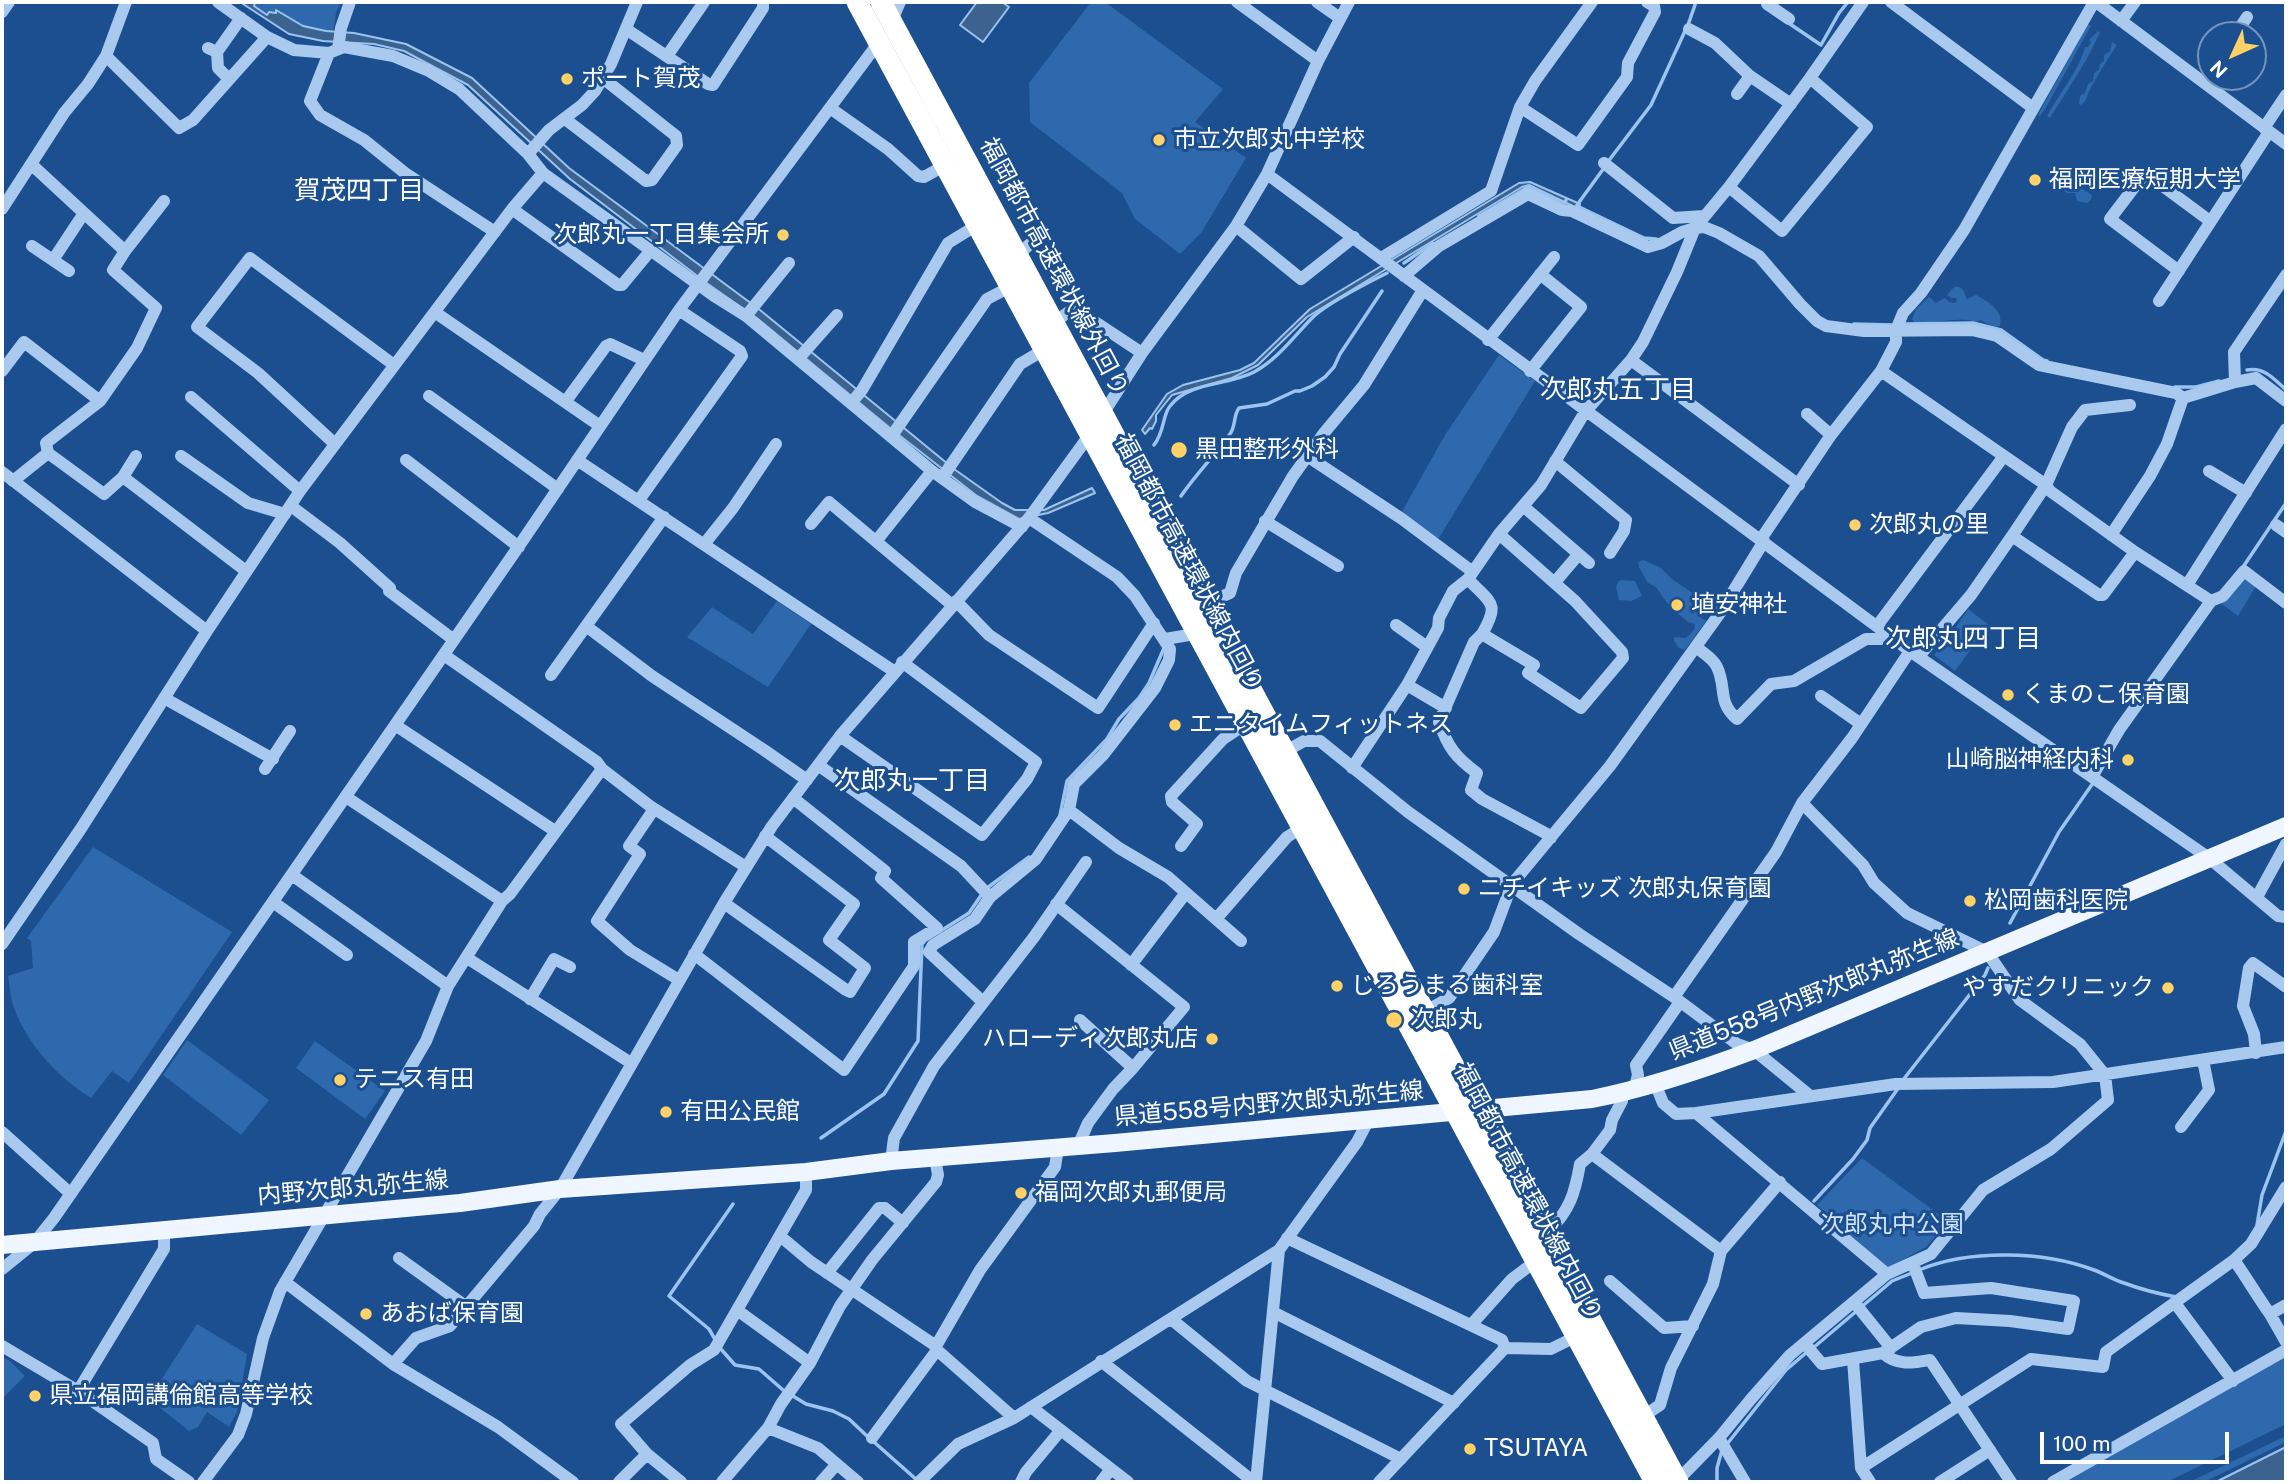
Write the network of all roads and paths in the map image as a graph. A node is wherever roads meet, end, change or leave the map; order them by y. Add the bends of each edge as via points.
1 (9, 2) edge
2 (126, 2) edge
3 (218, 2) edge
4 (350, 2) edge
5 (637, 2) edge
6 (704, 2) edge
7 (763, 2) edge
8 (856, 2) edge
9 (900, 2) edge
10 (912, 2) edge
11 (1237, 2) edge
12 (1317, 2) edge
13 (1349, 2) edge
14 (1592, 2) edge
15 (1647, 2) edge
16 (1863, 2) edge
17 (1891, 2) edge
18 (2095, 2) edge
19 (2135, 2) edge
20 (1767, 3) edge
21 (888, 10) edge
22 (2, 12) edge
23 (2247, 17) dead end
24 (241, 18) junction
25 (1340, 18) junction
26 (1788, 19) dead end
27 (2121, 21) junction
28 (2244, 21) edge
29 (626, 29) junction
30 (1689, 29) dead end
31 (267, 37) junction
32 (334, 51) junction
33 (106, 56) junction
34 (667, 57) junction
35 (1318, 61) junction
36 (1751, 76) junction
37 (1810, 78) junction
38 (2197, 78) edge
39 (229, 79) junction
40 (604, 79) junction
41 (2214, 91) edge
42 (1737, 94) dead end
43 (2286, 95) edge
44 (1791, 104) junction
45 (1520, 107) junction
46 (830, 108) junction
47 (2033, 108) junction
48 (565, 118) junction
49 (2267, 130) junction
50 (2286, 144) edge
51 (528, 154) junction
52 (1604, 163) dead end
53 (31, 164) junction
54 (942, 167) dead end
55 (543, 173) junction
56 (1267, 174) junction
57 (1729, 187) junction
58 (164, 201) dead end
59 (2, 209) edge
60 (512, 209) junction
61 (84, 213) junction
62 (1703, 216) junction
63 (2210, 221) junction
64 (1236, 226) junction
65 (974, 227) dead end
66 (1695, 228) junction
67 (495, 232) junction
68 (1041, 234) dead end
69 (1354, 237) junction
70 (32, 246) dead end
71 (651, 250) junction
72 (125, 251) junction
73 (1020, 253) dead end
74 (1554, 257) dead end
75 (1381, 258) junction
76 (53, 260) junction
77 (789, 263) dead end
78 (69, 271) dead end
79 (2179, 271) junction
80 (1540, 274) junction
81 (2286, 275) edge
82 (1404, 276) junction
83 (697, 284) junction
84 (1008, 288) dead end
85 (1423, 290) junction
86 (2159, 301) dead end
87 (679, 310) junction
88 (436, 313) junction
89 (746, 316) junction
90 (837, 316) dead end
91 (1056, 321) dead end
92 (1896, 330) junction
93 (1488, 340) junction
94 (1042, 351) dead end
95 (1142, 353) junction
96 (799, 358) junction
97 (644, 360) junction
98 (1632, 360) junction
99 (394, 365) junction
100 (2, 371) edge
101 (1530, 371) junction
102 (1881, 371) junction
103 (2235, 382) junction
104 (429, 396) dead end
105 (191, 397) dead end
106 (2183, 398) junction
107 (100, 401) junction
108 (566, 401) junction
109 (2286, 401) edge
110 (852, 402) junction
111 (2122, 409) dead end
112 (1585, 412) junction
113 (1807, 414) dead end
114 (600, 426) junction
115 (2286, 429) edge
116 (1832, 435) junction
117 (891, 437) junction
118 (335, 444) junction
119 (776, 444) dead end
120 (48, 453) junction
121 (136, 456) dead end
122 (181, 456) dead end
123 (1307, 456) junction
124 (2004, 456) junction
125 (406, 460) dead end
126 (577, 460) junction
127 (1555, 461) junction
128 (2209, 471) dead end
129 (939, 474) junction
130 (6, 476) edge
131 (123, 477) junction
132 (1799, 485) junction
133 (2046, 485) junction
134 (558, 489) junction
135 (300, 491) junction
136 (2246, 493) junction
137 (639, 500) junction
138 (1523, 506) junction
139 (288, 510) junction
140 (664, 517) junction
141 (1265, 522) junction
142 (1025, 523) junction
143 (811, 524) dead end
144 (1499, 534) junction
145 (2111, 535) junction
146 (2012, 536) junction
147 (877, 540) junction
148 (1762, 540) junction
149 (705, 543) junction
150 (519, 547) junction
151 (2135, 552) junction
152 (1610, 553) dead end
153 (1338, 566) dead end
154 (246, 571) junction
155 (1470, 576) junction
156 (1555, 582) junction
157 (2187, 585) junction
158 (2217, 599) junction
159 (954, 603) junction
160 (1207, 603) dead end
161 (2286, 603) edge
162 (1154, 623) junction
163 (1396, 625) dead end
164 (586, 626) junction
165 (1877, 626) junction
166 (207, 631) junction
167 (1195, 634) dead end
168 (1482, 634) junction
169 (1889, 635) junction
170 (1165, 639) junction
171 (454, 640) junction
172 (1427, 648) junction
173 (1696, 648) junction
174 (1914, 654) junction
175 (444, 655) junction
176 (899, 667) junction
177 (551, 676) dead end
178 (1407, 685) junction
179 (1821, 696) dead end
180 (164, 698) junction
181 (1446, 708) junction
182 (1244, 724) dead end
183 (1861, 724) junction
184 (395, 725) junction
185 (290, 731) dead end
186 (840, 736) junction
187 (1286, 751) dead end
188 (818, 765) junction
189 (1352, 768) junction
190 (602, 769) junction
191 (2096, 779) junction
192 (807, 780) junction
193 (346, 797) junction
194 (793, 798) junction
195 (1802, 803) junction
196 (654, 809) junction
197 (1069, 810) junction
198 (2286, 826) edge
199 (1300, 830) dead end
200 (555, 831) junction
201 (765, 836) junction
202 (1551, 838) junction
203 (2286, 844) edge
204 (1181, 846) dead end
205 (2209, 858) junction
206 (1086, 862) dead end
207 (746, 867) junction
208 (292, 875) junction
209 (1512, 884) junction
210 (986, 892) junction
211 (1185, 894) junction
212 (2257, 897) junction
213 (502, 901) junction
214 (273, 902) junction
215 (724, 904) junction
216 (1056, 904) junction
217 (2286, 917) edge
218 (1216, 919) junction
219 (7, 929) edge
220 (1241, 941) dead end
221 (2, 944) edge
222 (1987, 952) junction
223 (694, 954) junction
224 (347, 956) dead end
225 (467, 958) junction
226 (1131, 965) junction
227 (569, 967) dead end
228 (680, 980) junction
229 (448, 986) junction
230 (2286, 986) edge
231 (530, 999) junction
232 (1677, 1000) junction
233 (983, 1002) junction
234 (1426, 1011) dead end
235 (1080, 1020) dead end
236 (2286, 1047) edge
237 (1754, 1049) junction
238 (2256, 1053) junction
239 (2203, 1060) junction
240 (631, 1063) junction
241 (1133, 1068) junction
242 (2105, 1075) junction
243 (1656, 1083) junction
244 (1628, 1092) junction
245 (1809, 1095) junction
246 (1696, 1113) junction
247 (1368, 1119) junction
248 (2182, 1127) dead end
249 (2, 1132) edge
250 (1078, 1146) junction
251 (1058, 1148) junction
252 (1592, 1154) junction
253 (935, 1158) junction
254 (891, 1161) junction
255 (806, 1172) junction
256 (709, 1179) joint
257 (1780, 1182) junction
258 (2286, 1187) edge
259 (560, 1189) junction
260 (71, 1194) junction
261 (325, 1215) junction
262 (903, 1223) junction
263 (164, 1230) junction
264 (1548, 1232) dead end
265 (780, 1236) junction
266 (1287, 1238) junction
267 (34, 1243) junction
268 (2, 1245) edge
269 (1279, 1250) junction
270 (1721, 1251) junction
271 (399, 1258) dead end
272 (2234, 1260) junction
273 (1532, 1264) dead end
274 (1913, 1264) junction
275 (2, 1269) edge
276 (827, 1273) junction
277 (1887, 1274) junction
278 (1610, 1281) dead end
279 (285, 1282) junction
280 (851, 1289) junction
281 (1854, 1302) junction
282 (2175, 1303) junction
283 (2286, 1305) edge
284 (467, 1307) junction
285 (737, 1310) junction
286 (1273, 1312) junction
287 (2270, 1314) junction
288 (1171, 1319) junction
289 (1471, 1325) junction
290 (1693, 1326) junction
291 (1573, 1338) dead end
292 (2286, 1342) edge
293 (1805, 1344) junction
294 (2, 1346) edge
295 (936, 1348) junction
296 (1505, 1348) junction
297 (1887, 1350) junction
298 (2286, 1350) edge
299 (1853, 1360) junction
300 (1101, 1362) junction
301 (810, 1363) junction
302 (393, 1364) junction
303 (2233, 1381) junction
304 (78, 1391) junction
305 (1266, 1392) junction
306 (1454, 1403) junction
307 (1960, 1405) junction
308 (1031, 1407) junction
309 (1645, 1415) dead end
310 (1014, 1418) junction
311 (768, 1428) junction
312 (1061, 1430) junction
313 (872, 1438) dead end
314 (1720, 1438) junction
315 (1990, 1450) junction
316 (647, 1454) junction
317 (1401, 1459) junction
318 (837, 1464) junction
319 (1861, 1468) junction
320 (1111, 1469) junction
321 (1256, 1480) edge
322 (1678, 1481) edge
323 (189, 1482) edge
324 (204, 1482) edge
325 (573, 1482) edge
326 (619, 1482) edge
327 (681, 1482) edge
328 (722, 1482) edge
329 (821, 1482) edge
330 (858, 1482) edge
331 (919, 1482) edge
332 (1021, 1482) edge
333 (1101, 1482) edge
334 (1128, 1482) edge
335 (1271, 1482) edge
336 (1379, 1482) edge
337 (1654, 1482) edge
338 (1745, 1482) edge
339 (1870, 1482) edge
340 (1940, 1482) edge
341 (2011, 1482) edge
342 (2053, 1482) edge

1 - 22 street
2 - 33 street
3 - 24 street
4 - 32 street
5 - 29 street
6 - 34 street
7 - 34 street via 713,85
8 - 337 highway, 福岡都市高速環状線内回り, bridge
9 - 21 street
10 - 21 street
11 - 35 street
12 - 25 street
13 - 25 street
14 - 45 street
15 - 45 street via 1655,12 1628,63 1627,78 1578,145
16 - 37 street
17 - 47 street
18 - 27 street
18 - 47 street
19 - 27 street
20 - 26 street
21 - 46 street via 877,46
21 - 322 highway, 福岡都市高速環状線外回り, bridge
23 - 28 street
24 - 31 street
24 - 39 street via 213,50 218,68
25 - 35 street
27 - 38 street
29 - 34 street
29 - 40 street
30 - 36 street via 1715,43
31 - 32 street via 294,50
31 - 39 street
32 - 51 street via 344,47 393,56 429,71 459,89
32 - 67 street via 310,101 320,115 364,140
33 - 39 street via 179,128 193,120
33 - 53 street
35 - 56 street
36 - 42 street
36 - 44 street
37 - 44 street
37 - 57 street via 1867,127 1782,231
40 - 48 street
40 - 48 street via 676,136 677,145 652,180 646,181
41 - 49 street
43 - 49 street
44 - 57 street
45 - 75 street via 1491,191
46 - 54 street via 918,176
46 - 83 street
47 - 92 street via 1964,229 1903,313
48 - 51 street
49 - 50 street
49 - 63 street
51 - 55 street
52 - 62 street via 1673,218
53 - 59 street
53 - 61 street
55 - 60 street
55 - 71 street
56 - 64 street
56 - 69 street
57 - 62 street
58 - 72 street
60 - 67 street
60 - 71 street via 618,285
61 - 72 street
61 - 76 street
62 - 66 street
63 - 79 street
63 - 79 street via 2145,173 2110,219
64 - 69 street via 1301,279
64 - 95 street
65 - 110 street via 948,243
66 - 82 street via 1648,247 1528,194 1439,246
66 - 92 street via 1718,233 1759,256 1816,321 1864,331
66 - 98 street
67 - 88 street
68 - 73 street
69 - 75 street
70 - 76 street
71 - 83 street
72 - 107 street via 113,270 156,308 137,348
74 - 80 street
75 - 82 street
76 - 78 street
77 - 89 street
79 - 86 street
80 - 93 street
80 - 101 street via 1581,307
81 - 103 street via 2234,352
82 - 85 street
83 - 87 street
83 - 89 street
84 - 117 street via 987,299
85 - 93 street
85 - 123 street via 1364,385
87 - 97 street
87 - 137 street via 742,356
88 - 99 street
88 - 108 street
89 - 96 street
90 - 96 street
91 - 95 street via 1074,307
92 - 102 street via 1896,342
92 - 106 street via 1972,330 1997,336 2039,365
93 - 101 street
94 - 129 street via 1020,364 953,462
95 - 142 street
96 - 110 street
97 - 108 street via 610,344
97 - 114 street
98 - 112 street
98 - 132 street
99 - 118 street
99 - 118 street via 250,258 197,327 258,373
100 - 107 street via 24,342
101 - 112 street
102 - 116 street
102 - 124 street
103 - 106 street
103 - 109 street via 2256,378
104 - 134 street
105 - 135 street
106 - 145 street via 2150,477
107 - 120 street via 46,443
108 - 114 street
110 - 117 street
111 - 133 street via 2085,410
112 - 127 street
112 - 148 street
113 - 116 street
114 - 126 street
115 - 136 street
116 - 132 street
117 - 129 street
118 - 135 street
119 - 149 street
120 - 130 street
120 - 131 street via 104,494
121 - 131 street
122 - 139 street via 248,503
123 - 141 street
123 - 155 street via 1402,519
124 - 133 street
124 - 165 street
125 - 150 street
126 - 134 street
126 - 137 street
127 - 138 street
127 - 152 street via 1626,520 1625,531
128 - 136 street
129 - 142 street via 999,516
129 - 147 street
130 - 166 street
131 - 154 street
132 - 148 street
133 - 145 street
133 - 146 street
134 - 150 street
135 - 139 street
136 - 157 street
137 - 140 street
138 - 144 street
138 - 156 street via 1583,559
139 - 154 street
139 - 171 street via 340,543 390,592
140 - 149 street
140 - 164 street
141 - 153 street
141 - 160 street via 1230,593
142 - 159 street
142 - 162 street via 1117,578
143 - 147 street via 829,502
144 - 155 street
144 - 156 street
145 - 151 street
146 - 151 street via 2099,595
146 - 174 street via 1971,595
147 - 159 street
148 - 165 street
148 - 173 street
149 - 176 street
150 - 171 street
151 - 157 street
154 - 166 street
155 - 168 street via 1493,606
155 - 172 street via 1453,591
156 - 168 street via 1622,653 1623,658 1581,708 1528,673 1534,665
157 - 158 street
158 - 161 street via 2244,571
158 - 191 street via 2119,730
159 - 162 street via 989,635 1098,708
159 - 176 street
162 - 170 street
163 - 172 street
164 - 177 street
164 - 192 street
165 - 169 street
166 - 180 street
167 - 170 street
168 - 181 street via 1474,642
169 - 173 street via 1866,639 1794,681 1772,684 1737,719 1726,710 1717,666
169 - 174 street
170 - 197 street via 1170,649 1168,660 1155,688 1074,784
171 - 175 street
172 - 178 street
173 - 202 street
174 - 183 street
174 - 191 street
175 - 184 street
175 - 190 street
176 - 186 street
176 - 186 street via 1036,762 982,835
178 - 181 street
178 - 189 street
179 - 183 street
180 - 185 street via 269,764
180 - 219 street
181 - 202 street via 1439,722 1448,746 1477,773 1472,790
182 - 204 street via 1223,739 1171,796 1197,824
183 - 195 street
184 - 193 street
184 - 200 street
186 - 188 street
187 - 189 street via 1304,741 1320,741
188 - 192 street
188 - 210 street via 961,866
189 - 209 street
190 - 196 street
190 - 200 street
191 - 205 street
192 - 194 street
193 - 208 street
193 - 213 street
194 - 201 street
194 - 223 street via 885,872 881,878 937,928 914,942 914,966 844,1070
195 - 222 street via 1863,865 1874,883 1908,913
195 - 232 street via 1776,852
196 - 207 street
196 - 228 street via 629,846 640,854 597,922 630,950
197 - 210 street via 1035,859
197 - 211 street via 1168,877
198 - 205 main road, 県道558号内野次郎丸弥生線
199 - 218 street via 1287,837
200 - 213 street
201 - 207 street
201 - 215 street via 854,904 830,940 865,968 850,992
202 - 209 street
203 - 212 street
205 - 212 street
205 - 222 main road, 県道558号内野次郎丸弥生線
206 - 216 street
207 - 215 street
208 - 214 street
208 - 229 street
209 - 232 street
209 - 234 street via 1493,932 1449,998
210 - 233 street via 975,919 929,952
211 - 218 street
211 - 226 street
212 - 217 street via 2278,916
213 - 225 street
214 - 224 street
214 - 260 street
215 - 223 street
216 - 226 street
216 - 233 street
218 - 220 street
219 - 221 street
222 - 237 main road, 県道558号内野次郎丸弥生線
222 - 242 street via 2020,1000 2080,1044
223 - 228 street
225 - 229 street
225 - 231 street
226 - 241 street via 1184,1007
227 - 231 street via 554,959
228 - 240 street
229 - 261 street via 426,1041
230 - 238 street via 2253,964 2249,968 2243,1006
231 - 240 street
232 - 237 street via 1737,1044
232 - 244 street via 1636,1065 1638,1075
233 - 254 street via 934,1066 894,1138
235 - 241 street
236 - 238 street
237 - 243 main road, 県道558号内野次郎丸弥生線
237 - 245 street
238 - 239 street
239 - 242 street
239 - 248 street via 2209,1090
240 - 259 street
241 - 250 street via 1088,1123
242 - 245 street via 2053,1082 1901,1084
242 - 274 street via 2108,1100 2050,1149 1983,1190 1930,1254
243 - 244 main road, 県道558号内野次郎丸弥生線
243 - 246 street via 1663,1103 1676,1114
244 - 247 main road, 県道558号内野次郎丸弥生線
244 - 252 street via 1611,1130
245 - 246 street
246 - 257 street
247 - 250 main road, 県道558号内野次郎丸弥生線
247 - 266 street via 1357,1142
249 - 260 street
250 - 251 main road, 県道558号内野次郎丸弥生線
251 - 253 main road, 県道558号内野次郎丸弥生線
251 - 295 street via 1055,1167 980,1270
252 - 264 street via 1580,1164 1576,1192
252 - 270 street
253 - 254 main road, 県道558号内野次郎丸弥生線
253 - 262 street via 936,1182
254 - 255 main road, 県道558号内野次郎丸弥生線
255 - 256 main road, 県道558号内野次郎丸弥生線
255 - 265 street via 806,1191
256 - 259 main road, 内野次郎丸弥生線
257 - 270 street
257 - 277 street
258 - 272 street via 2251,1244
259 - 261 main road, 内野次郎丸弥生線
259 - 284 street
260 - 267 street
261 - 263 main road, 内野次郎丸弥生線
261 - 279 street
262 - 276 street via 880,1208
262 - 280 street
263 - 267 main road, 内野次郎丸弥生線
263 - 304 street via 164,1249
265 - 276 street
265 - 285 street
266 - 269 street
266 - 289 street
267 - 268 main road, 内野次郎丸弥生線
267 - 275 street
269 - 286 street
269 - 288 street
270 - 290 street via 1713,1284
271 - 284 street
272 - 282 street
272 - 287 street
273 - 289 street
274 - 277 street
274 - 297 street via 1924,1293 1991,1288 2074,1301 2068,1329 1956,1318 1921,1327
276 - 280 street
277 - 281 street
278 - 290 street via 1664,1328
279 - 302 street
279 - 324 street via 263,1338 238,1435
280 - 295 street
280 - 301 street
281 - 293 street
281 - 297 street
282 - 303 street
282 - 307 street via 2106,1352 2103,1367 2031,1359
283 - 287 street
284 - 302 street via 450,1326 416,1338
285 - 301 street
285 - 316 street via 714,1350 621,1424
286 - 305 street
286 - 306 street
287 - 292 street
288 - 300 street
288 - 305 street
289 - 296 street via 1502,1340
290 - 309 street via 1671,1368 1660,1405
291 - 296 street via 1551,1349
293 - 299 street via 1822,1364
293 - 314 street via 1758,1390
294 - 304 street
295 - 310 street
295 - 313 street
296 - 306 street
297 - 299 street
297 - 307 street via 1892,1360 1909,1364 1930,1360
298 - 303 street
299 - 319 street
300 - 308 street
300 - 321 street
301 - 311 street
302 - 325 street via 498,1427
303 - 342 street
304 - 323 street via 153,1443 156,1459
305 - 317 street
305 - 321 street
306 - 317 street
307 - 315 street
307 - 319 street
308 - 310 street
308 - 312 street
310 - 331 street via 958,1444
311 - 318 street via 818,1448
311 - 328 street
312 - 320 street
312 - 332 street
314 - 322 street
314 - 338 street
315 - 340 street
315 - 341 street
316 - 326 street
316 - 327 street
317 - 336 street
318 - 329 street
318 - 330 street
319 - 339 street
320 - 333 street
320 - 334 street
321 - 335 street

